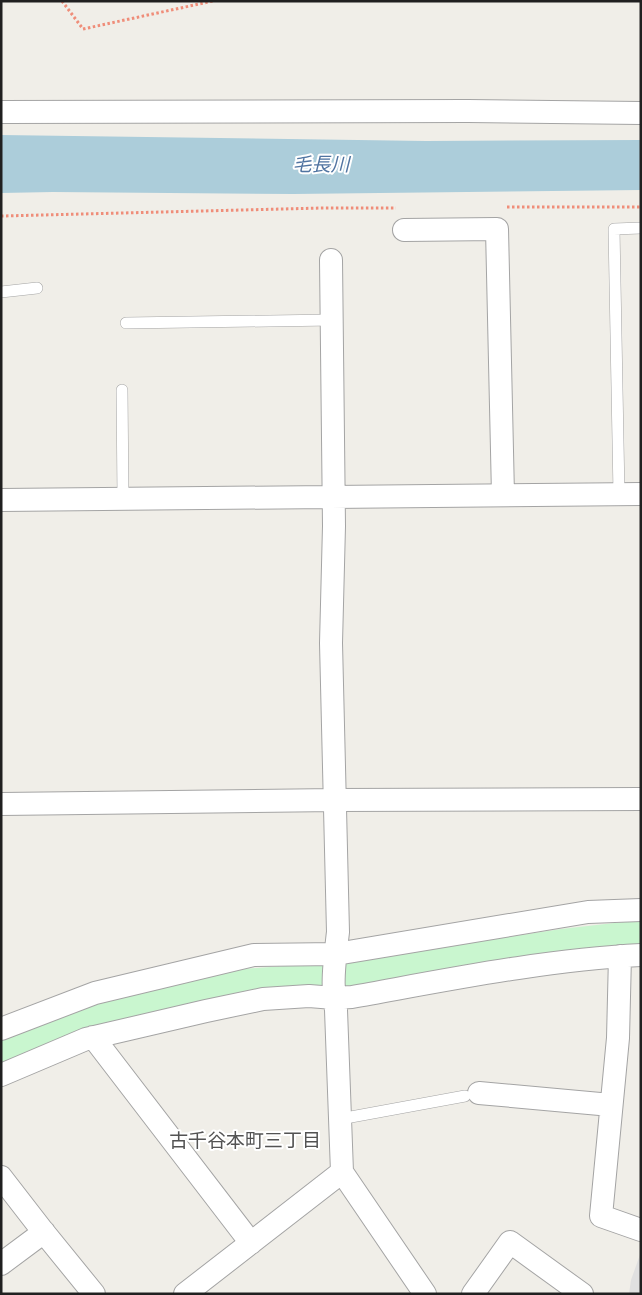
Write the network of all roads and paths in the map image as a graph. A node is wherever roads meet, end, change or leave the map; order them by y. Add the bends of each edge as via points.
1 (62, 1) edge
2 (213, 1) edge
3 (1, 112) edge
4 (641, 113) edge
5 (641, 207) edge
6 (402, 208) dead end
7 (502, 208) dead end
8 (1, 216) edge
9 (641, 228) edge
10 (404, 230) dead end
11 (330, 260) dead end
12 (37, 288) dead end
13 (1, 292) edge
14 (332, 320) junction
15 (126, 323) dead end
16 (122, 390) dead end
17 (630, 494) edge
18 (503, 495) junction
19 (333, 497) junction
20 (123, 498) junction
21 (1, 500) edge
22 (641, 799) edge
23 (335, 800) junction
24 (1, 804) edge
25 (641, 910) edge
26 (336, 954) junction
27 (630, 956) edge
28 (334, 998) junction
29 (1, 1029) edge
30 (93, 1037) junction
31 (1, 1075) edge
32 (472, 1094) joint
33 (611, 1105) junction
34 (340, 1120) junction
35 (342, 1172) junction
36 (1, 1177) edge
37 (641, 1230) edge
38 (44, 1232) junction
39 (251, 1242) junction
40 (1, 1264) edge
41 (94, 1294) edge
42 (185, 1294) edge
43 (425, 1294) edge
44 (473, 1294) edge
45 (582, 1294) edge

1 - 2 path via 83,29
3 - 4 street
5 - 7 path
6 - 8 path
9 - 17 lane via 614,229
10 - 18 street via 497,230
11 - 14 street
12 - 13 lane
14 - 15 lane
14 - 19 street
16 - 20 lane
17 - 18 street
18 - 19 street
19 - 20 street
19 - 23 street via 331,643
20 - 21 street
22 - 23 street
23 - 24 street
23 - 26 street
25 - 26 street via 588,912
26 - 28 street
26 - 29 street via 254,955 96,993
27 - 28 street via 537,965
27 - 33 street
28 - 30 street via 263,999
28 - 34 street
30 - 31 street
30 - 39 street
32 - 33 street
32 - 34 lane
33 - 37 street via 601,1216
34 - 35 street
35 - 39 street
35 - 43 street
36 - 38 street
38 - 40 street
38 - 41 street
39 - 42 street
44 - 45 street via 510,1242

